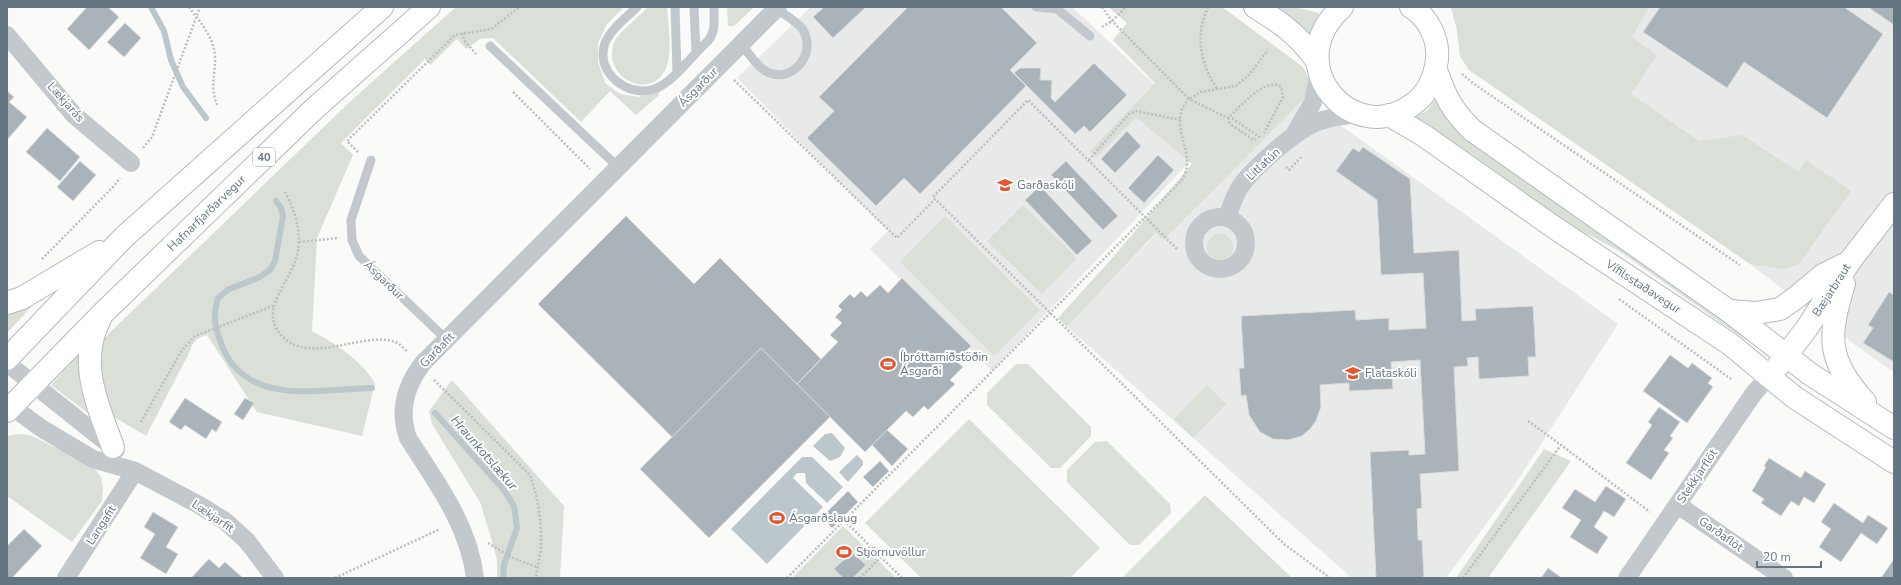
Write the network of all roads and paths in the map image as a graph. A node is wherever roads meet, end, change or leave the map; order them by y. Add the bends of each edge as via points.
1 (189, 7) edge
2 (200, 7) edge
3 (382, 7) edge
4 (429, 7) edge
5 (520, 7) edge
6 (637, 7) edge
7 (675, 7) edge
8 (694, 7) edge
9 (714, 7) edge
10 (1036, 7) edge
11 (1102, 7) edge
12 (1126, 7) edge
13 (1207, 7) edge
14 (1255, 7) edge
15 (1342, 7) edge
16 (1411, 7) edge
17 (777, 8) edge
18 (197, 17) junction
19 (1429, 17) edge
20 (1112, 21) junction
21 (462, 33) junction
22 (7, 35) edge
23 (1090, 36) joint
24 (741, 44) junction
25 (490, 46) dead end
26 (1268, 50) dead end
27 (696, 52) junction
28 (479, 57) dead end
29 (1318, 67) junction
30 (1436, 70) junction
31 (677, 72) junction
32 (1461, 72) dead end
33 (732, 78) dead end
34 (510, 88) dead end
35 (1217, 89) junction
36 (1189, 99) junction
37 (218, 107) dead end
38 (1359, 114) junction
39 (1389, 116) junction
40 (1228, 118) junction
41 (1181, 120) junction
42 (1294, 135) junction
43 (1262, 138) junction
44 (347, 141) dead end
45 (1308, 151) dead end
46 (371, 160) dead end
47 (1089, 160) junction
48 (132, 163) junction
49 (1284, 166) dead end
50 (618, 167) junction
51 (603, 183) junction
52 (285, 192) dead end
53 (935, 199) junction
54 (1894, 204) edge
55 (1146, 216) junction
56 (1227, 217) dead end
57 (124, 237) junction
58 (550, 237) joint
59 (339, 238) dead end
60 (299, 242) junction
61 (1177, 249) dead end
62 (1850, 261) junction
63 (38, 263) dead end
64 (1740, 264) dead end
65 (7, 303) edge
66 (273, 306) junction
67 (1729, 311) junction
68 (103, 313) junction
69 (1049, 313) junction
70 (446, 340) junction
71 (403, 349) dead end
72 (1786, 355) junction
73 (7, 358) edge
74 (7, 363) edge
75 (1769, 376) junction
76 (432, 377) dead end
77 (32, 384) junction
78 (8, 407) edge
79 (1528, 421) dead end
80 (141, 422) dead end
81 (1886, 422) edge
82 (1561, 445) junction
83 (113, 447) junction
84 (1894, 462) edge
85 (136, 471) junction
86 (1678, 504) junction
87 (458, 520) junction
88 (844, 520) junction
89 (1665, 523) junction
90 (486, 541) dead end
91 (881, 557) junction
92 (537, 567) junction
93 (66, 578) edge
94 (275, 578) edge
95 (335, 578) edge
96 (475, 578) edge
97 (536, 578) edge
98 (786, 578) edge
99 (860, 578) edge
100 (902, 578) edge
101 (1330, 578) edge
102 (1463, 578) edge
103 (1627, 578) edge
104 (1784, 578) edge

1 - 18 path
2 - 18 path
3 - 57 main road
4 - 68 main road, Hafnarfjarðarvegur / 40 via 314,109
5 - 21 path via 491,29
6 - 31 lane via 608,37 603,54 607,70 620,85 631,90 643,91 658,88
7 - 31 lane
8 - 27 lane
9 - 27 lane via 712,35
10 - 23 lane via 1057,9
11 - 20 path
12 - 20 path
13 - 35 path via 1201,27 1201,48
14 - 29 main road, Vífilsstaðavegur via 1303,42
15 - 29 main road via 1331,17 1323,30 1318,45
16 - 19 main road, Vífilsstaðavegur
17 - 24 street, Ásgarður
17 - 24 lane via 802,29 806,38 806,55 797,68 788,73 764,70
18 - 37 path via 214,47 212,86
18 - 48 path via 152,137
19 - 30 main road, Vífilsstaðavegur via 1438,55
20 - 23 path
20 - 36 path
21 - 28 path via 464,40
21 - 44 path via 455,35
22 - 48 street, Lækjarás via 74,116
24 - 50 street, Ásgarður
25 - 50 lane
26 - 35 path via 1243,81 1228,89
27 - 31 lane
29 - 38 main road, Vífilsstaðavegur via 1325,87 1334,98
29 - 42 street, Litlatún via 1313,102
30 - 39 main road, Vífilsstaðavegur via 1430,86 1419,100 1405,110
30 - 67 main road, Vífilsstaðavegur via 1446,99 1472,130
32 - 64 path via 1474,84
33 - 53 path via 897,238
34 - 51 path
35 - 36 path via 1201,92
36 - 40 path
36 - 41 path via 1182,109
38 - 39 main road, Vífilsstaðavegur
38 - 42 street, Litlatún via 1330,118 1312,124
39 - 75 main road, Vífilsstaðavegur via 1423,135 1555,228 1730,344
40 - 43 path via 1234,119
40 - 43 path via 1230,124 1254,140
40 - 43 path via 1262,88 1271,83 1277,84 1281,87 1283,97
41 - 47 path via 1136,111 1129,114
41 - 55 path via 1187,172
42 - 56 street, Litlatún via 1249,176 1233,200
45 - 49 path via 1289,170
46 - 70 lane, Ásgarður via 351,220 352,240 359,256
47 - 53 path via 1028,100 933,197
47 - 55 path
48 - 63 path via 114,187
50 - 51 street, Ásgarður
51 - 58 street, Ásgarður
52 - 60 path via 293,207
53 - 69 path
54 - 62 main road, Bæjarbraut
55 - 61 path
55 - 69 path
57 - 65 main road via 22,298
57 - 73 main road
58 - 70 street, Garðafit
59 - 60 path
60 - 66 path via 292,270
62 - 67 main road via 1823,275 1780,309 1756,313
62 - 72 main road, Bæjarbraut
62 - 81 main road via 1834,316 1832,331 1836,360 1855,392
66 - 71 path via 272,316 275,325 284,338 305,348 375,340 400,344
66 - 80 path via 195,336 180,353
67 - 72 main road, Vífilsstaðavegur
68 - 77 main road, Hafnarfjarðarvegur / 40
68 - 83 main road via 91,343 91,379
69 - 88 path
69 - 101 path via 1284,544
70 - 87 street, Garðafit via 415,374 406,395 403,418 408,438 450,503
72 - 75 main road, Bæjarbraut
72 - 81 main road, Vífilsstaðavegur via 1810,374
74 - 77 street, Lækjarfit
75 - 84 main road, Vífilsstaðavegur via 1794,397
75 - 86 street, Stekkjarflöt via 1754,393
76 - 92 path via 530,475 536,493 539,521 541,548
77 - 78 main road, Hafnarfjarðarvegur / 40
77 - 83 street, Lækjarfit
78 - 85 street, Lækjarfit via 93,459
79 - 82 path
82 - 89 path
82 - 102 path
83 - 85 street, Lækjarfit
85 - 93 street, Langafit
85 - 94 street, Lækjarfit via 225,521 247,541
86 - 89 street, Stekkjarflöt
86 - 104 street, Garðaflöt
87 - 95 path
87 - 96 street, Garðafit via 466,537
88 - 91 path
88 - 98 path
89 - 103 street, Stekkjarflöt
90 - 92 path via 513,558
91 - 99 path
91 - 100 path
92 - 97 path

